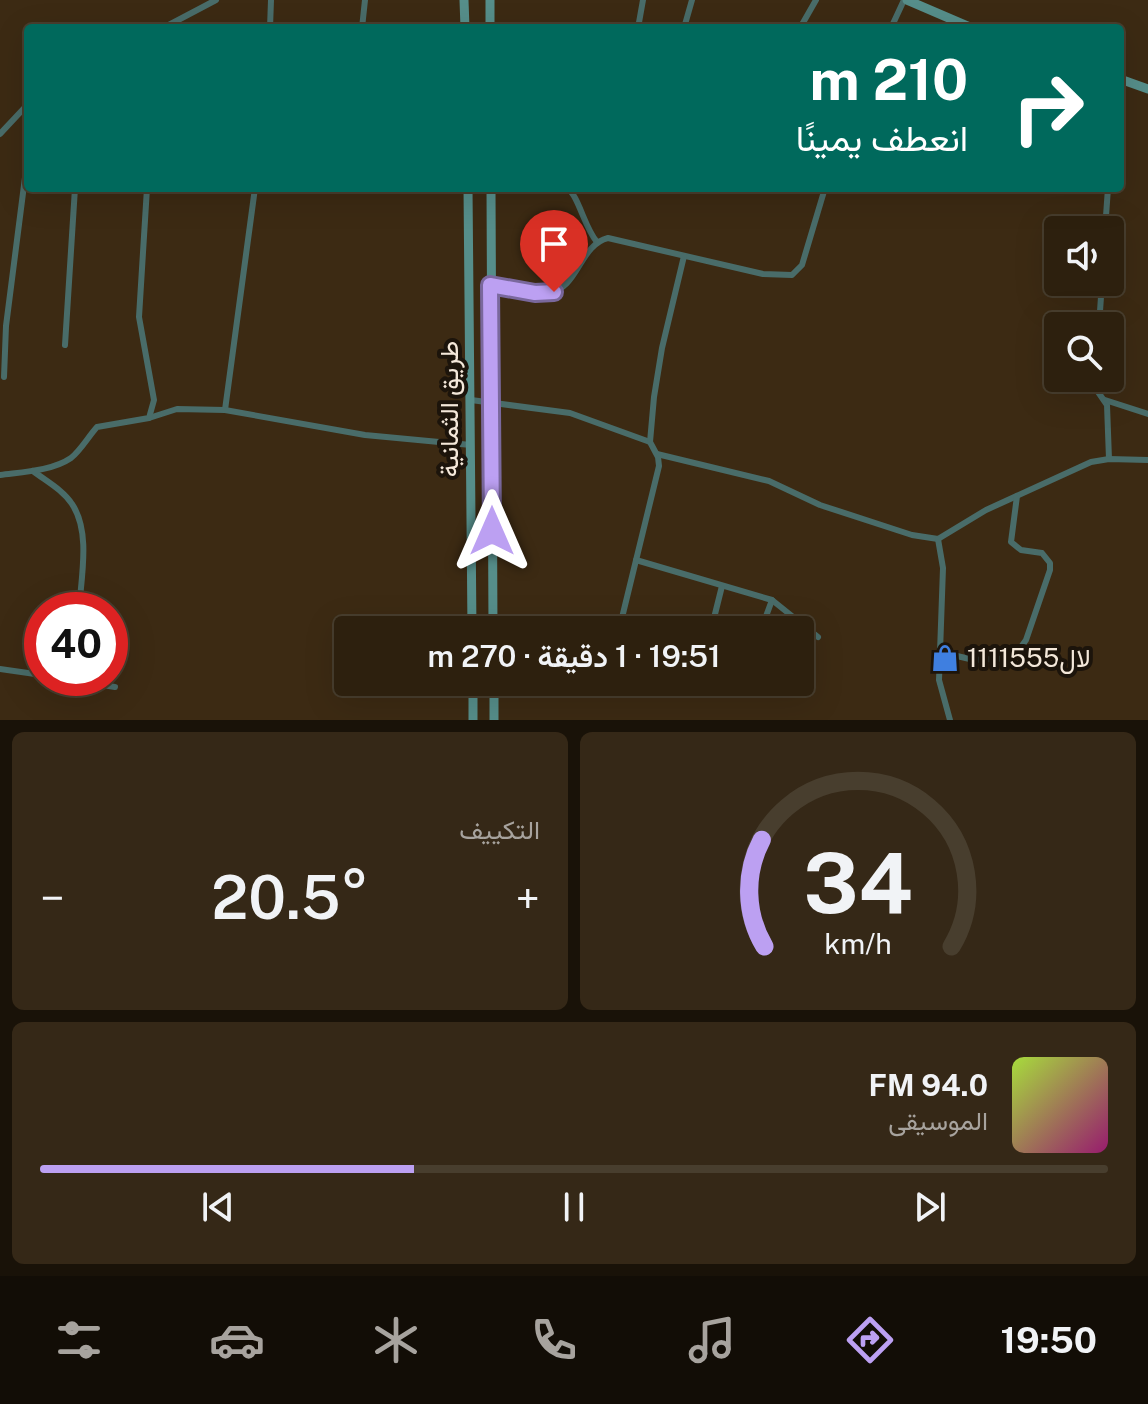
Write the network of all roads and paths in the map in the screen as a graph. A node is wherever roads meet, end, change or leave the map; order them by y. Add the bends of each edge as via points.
1 (216, 0) edge
2 (271, 0) edge
3 (365, 0) edge
4 (464, 0) edge
5 (490, 0) edge
6 (643, 0) edge
7 (692, 0) edge
8 (816, 0) edge
9 (905, 0) edge
10 (171, 24) edge
11 (270, 24) edge
12 (362, 24) edge
13 (465, 24) edge
14 (490, 24) edge
15 (639, 24) edge
16 (685, 24) edge
17 (802, 24) edge
18 (893, 24) edge
19 (962, 24) edge
20 (1124, 80) edge
21 (1148, 89) edge
22 (24, 108) edge
23 (0, 134) edge
24 (24, 185) edge
25 (75, 192) edge
26 (147, 192) edge
27 (254, 192) edge
28 (468, 192) edge
29 (491, 192) edge
30 (572, 192) edge
31 (824, 192) edge
32 (1108, 192) edge
33 (1106, 216) edge
34 (597, 242) junction
35 (684, 256) junction
36 (490, 285) junction
37 (65, 345) dead end
38 (4, 377) dead end
39 (1098, 392) edge
40 (471, 400) junction
41 (1105, 400) junction
42 (492, 402) junction
43 (225, 410) junction
44 (1148, 414) edge
45 (149, 418) junction
46 (650, 442) junction
47 (471, 445) junction
48 (657, 454) junction
49 (1109, 459) junction
50 (1148, 460) edge
51 (33, 471) junction
52 (0, 475) edge
53 (1017, 496) junction
54 (938, 539) junction
55 (636, 560) junction
56 (722, 586) junction
57 (80, 592) edge
58 (772, 600) junction
59 (472, 616) edge
60 (493, 616) edge
61 (622, 616) edge
62 (714, 616) edge
63 (766, 616) edge
64 (818, 637) dead end
65 (940, 652) junction
66 (0, 669) edge
67 (24, 672) edge
68 (473, 696) edge
69 (494, 696) edge
70 (473, 720) edge
71 (494, 720) edge
72 (950, 720) edge

1 - 10 street
2 - 11 street
3 - 12 street
4 - 13 street
5 - 14 street
6 - 15 street
7 - 16 street
8 - 17 street
9 - 18 street
9 - 19 street
20 - 21 street
22 - 23 street
24 - 38 street
25 - 37 street
26 - 45 street via 139,317 154,400
27 - 43 street
28 - 40 street, طريق الثمانية
29 - 36 street
30 - 34 street
31 - 35 street via 802,265 792,275
32 - 33 street
34 - 35 street via 608,238
34 - 36 street via 554,292
35 - 46 street via 658,370
36 - 42 street
39 - 41 street
40 - 42 street
40 - 47 street, طريق الثمانية
41 - 44 street
41 - 49 street
42 - 46 street via 570,413
42 - 60 street
43 - 45 street via 177,409
43 - 47 street via 365,435
45 - 51 street via 97,427 74,456
46 - 48 street
47 - 59 street, طريق الثمانية
48 - 54 street via 769,481 820,505
48 - 55 street via 659,466
49 - 50 street
49 - 53 street
51 - 52 street
51 - 57 street via 64,494 77,515 82,536
53 - 54 street
53 - 65 street via 1011,542 1021,550 1042,553 1050,563 1026,640 1005,660
54 - 65 street via 943,568
55 - 56 street
55 - 61 street
56 - 58 street
56 - 62 street
58 - 63 street
58 - 64 street
65 - 72 street via 939,680
66 - 67 street
68 - 70 street
69 - 71 street

